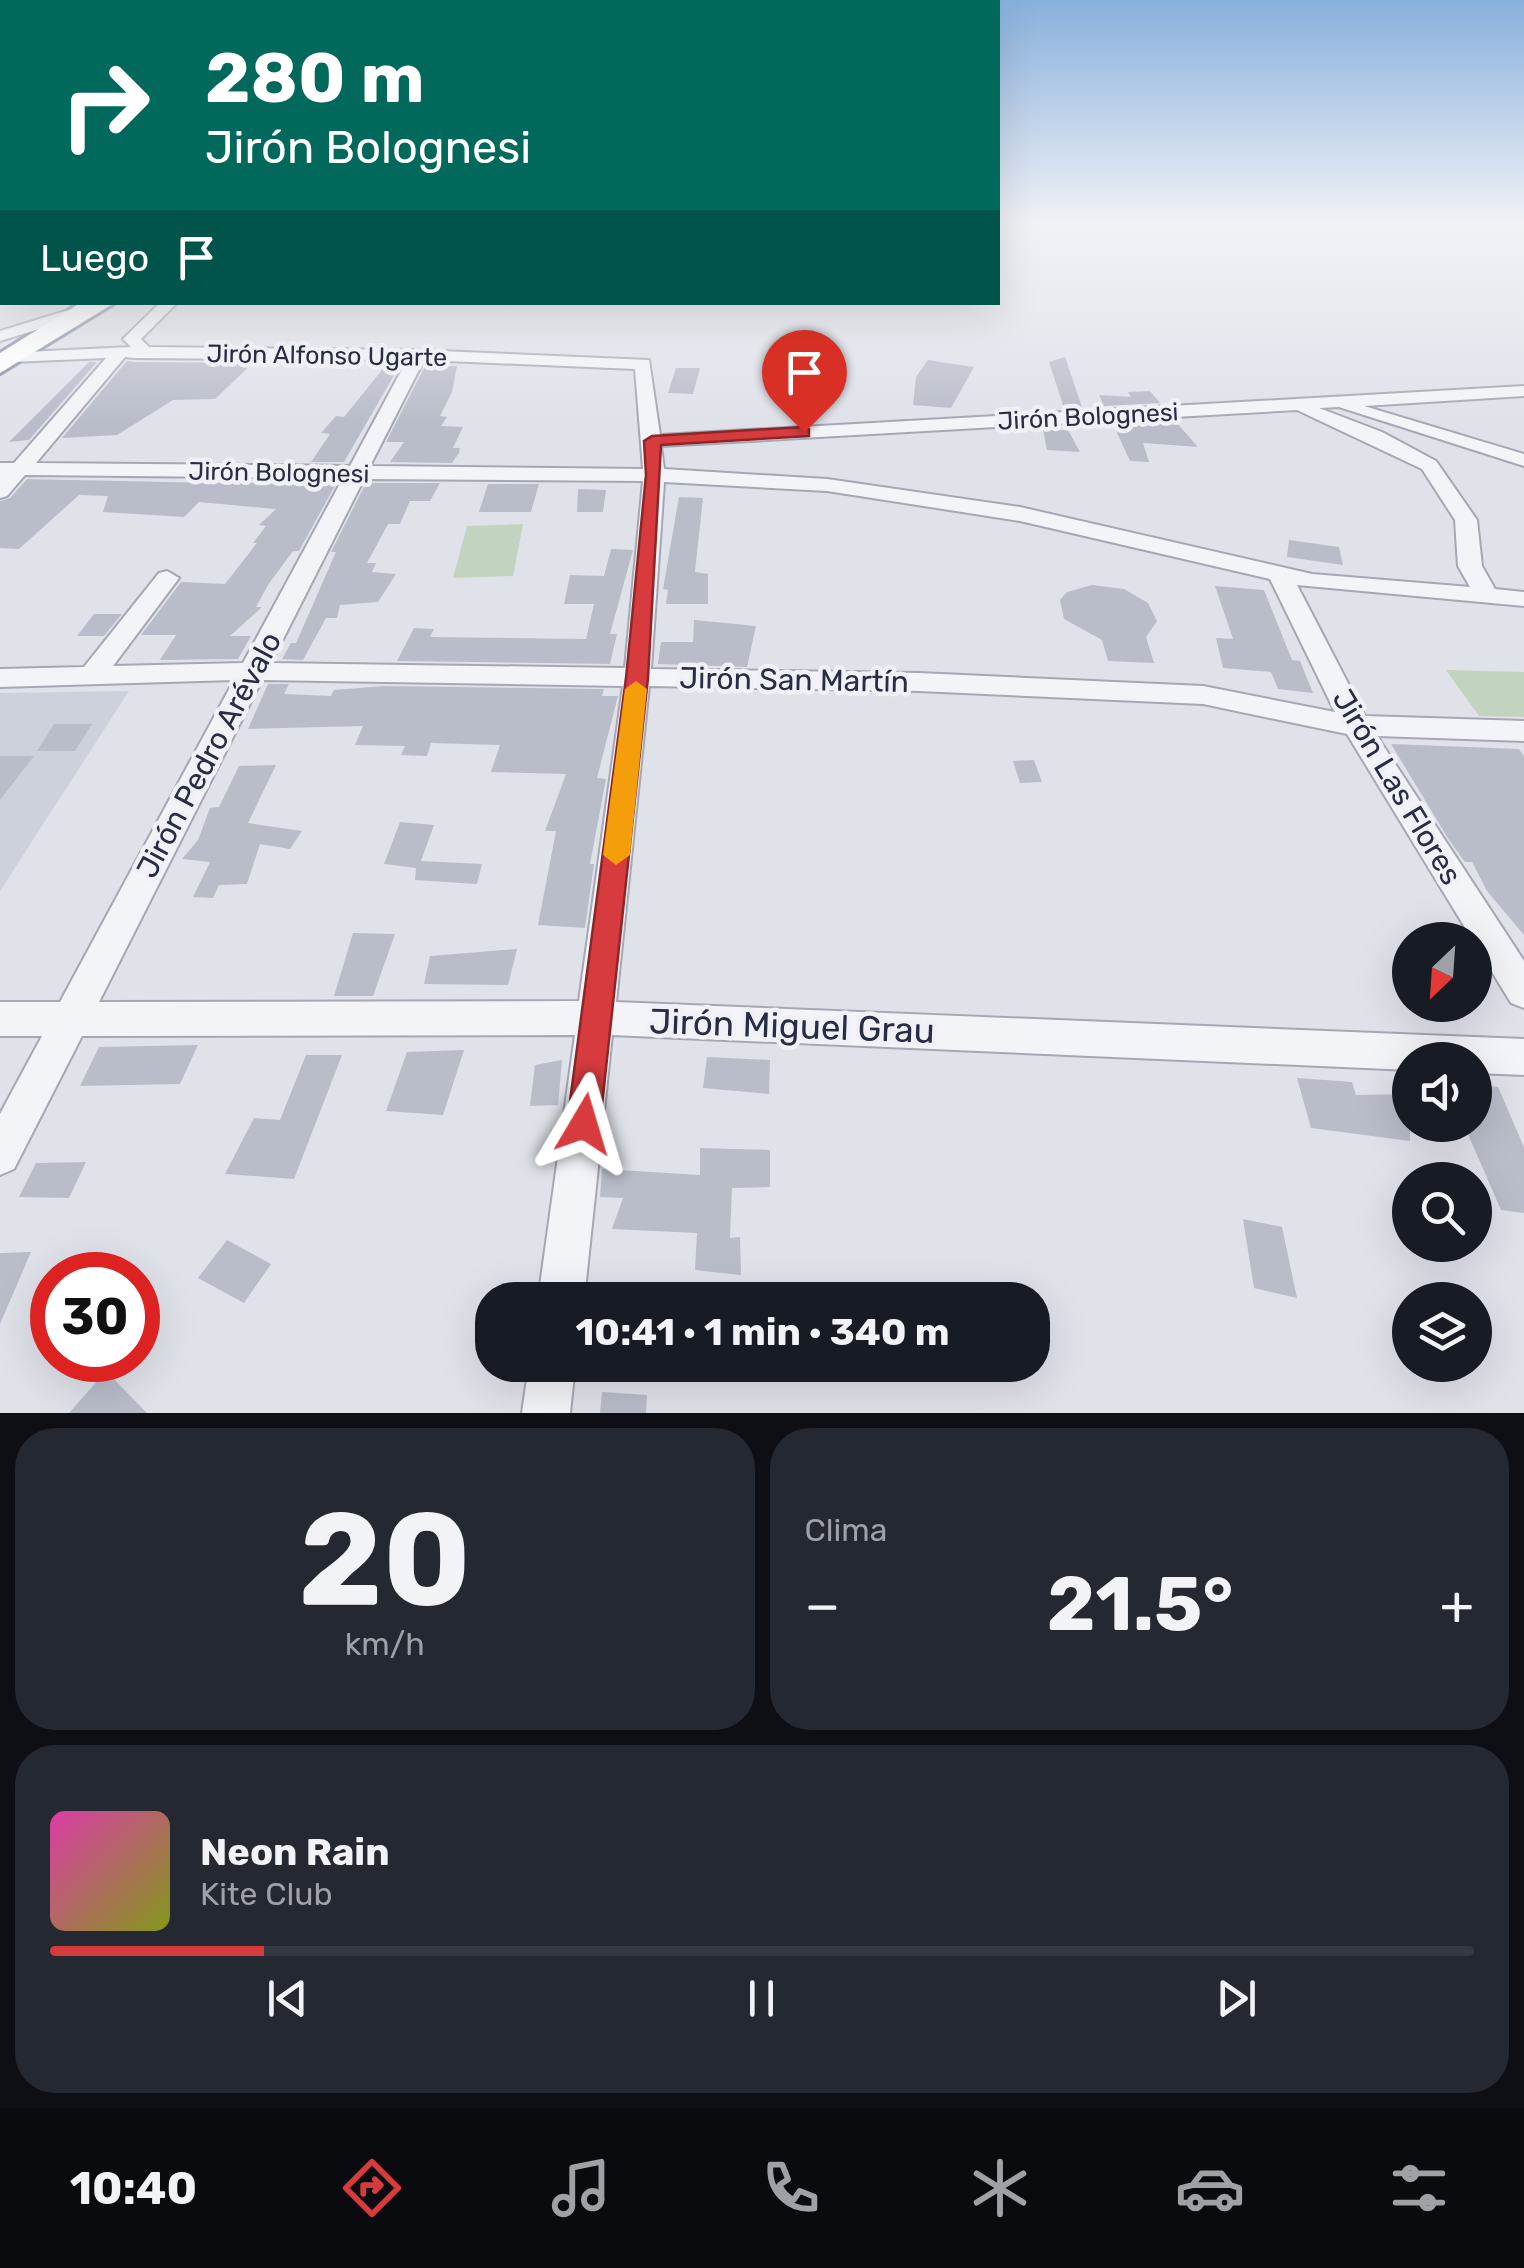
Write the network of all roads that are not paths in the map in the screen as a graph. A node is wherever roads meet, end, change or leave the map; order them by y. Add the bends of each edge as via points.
1 (168, 305) edge
2 (94, 306) edge
3 (4, 352) edge
4 (128, 352) junction
5 (418, 355) junction
6 (1524, 391) edge
7 (1332, 402) junction
8 (1291, 404) junction
9 (652, 441) junction
10 (1524, 460) edge
11 (24, 468) junction
12 (0, 469) edge
13 (358, 472) junction
14 (654, 475) junction
15 (0, 492) edge
16 (1281, 576) junction
17 (167, 578) dead end
18 (1505, 598) edge
19 (1524, 619) edge
20 (255, 671) junction
21 (92, 675) junction
22 (0, 678) edge
23 (637, 678) junction
24 (1356, 726) junction
25 (1524, 731) edge
26 (1524, 992) edge
27 (597, 1018) junction
28 (0, 1019) edge
29 (68, 1019) junction
30 (1524, 1057) edge
31 (0, 1155) edge
32 (562, 1282) edge
33 (550, 1382) edge
34 (546, 1413) edge

1 - 4 street via 131,339 141,348
2 - 3 highway
3 - 4 street, Jirón Alfonso Ugarte
4 - 5 street, Jirón Alfonso Ugarte
4 - 11 street
5 - 9 street, Jirón Alfonso Ugarte via 643,364
5 - 13 street, Jirón Pedro Arévalo
6 - 7 street, Jirón Bolognesi
7 - 8 street, Jirón Bolognesi
7 - 10 street
8 - 9 street, Jirón Bolognesi
8 - 18 street via 1429,465 1466,520 1470,566
9 - 14 street
11 - 12 street, Jirón Bolognesi
11 - 13 street, Jirón Bolognesi
11 - 15 street
13 - 14 street, Jirón Bolognesi
13 - 20 street, Jirón Pedro Arévalo
14 - 16 street, Jirón Bolognesi via 827,485 1020,514
14 - 23 street
16 - 18 street, Jirón Bolognesi
16 - 24 street, Jirón Las Flores
17 - 21 street
18 - 19 street
20 - 21 street, Jirón San Martín
20 - 23 street, Jirón San Martín
20 - 29 street, Jirón Pedro Arévalo
21 - 22 street, Jirón San Martín
23 - 24 street, Jirón San Martín via 1203,695
23 - 27 street
24 - 25 street, Jirón San Martín
24 - 26 street, Jirón Las Flores
27 - 29 street, Jirón Miguel Grau
27 - 30 street, Jirón Miguel Grau
27 - 32 street
28 - 29 street, Jirón Miguel Grau
29 - 31 street, Jirón Pedro Arévalo
33 - 34 street

